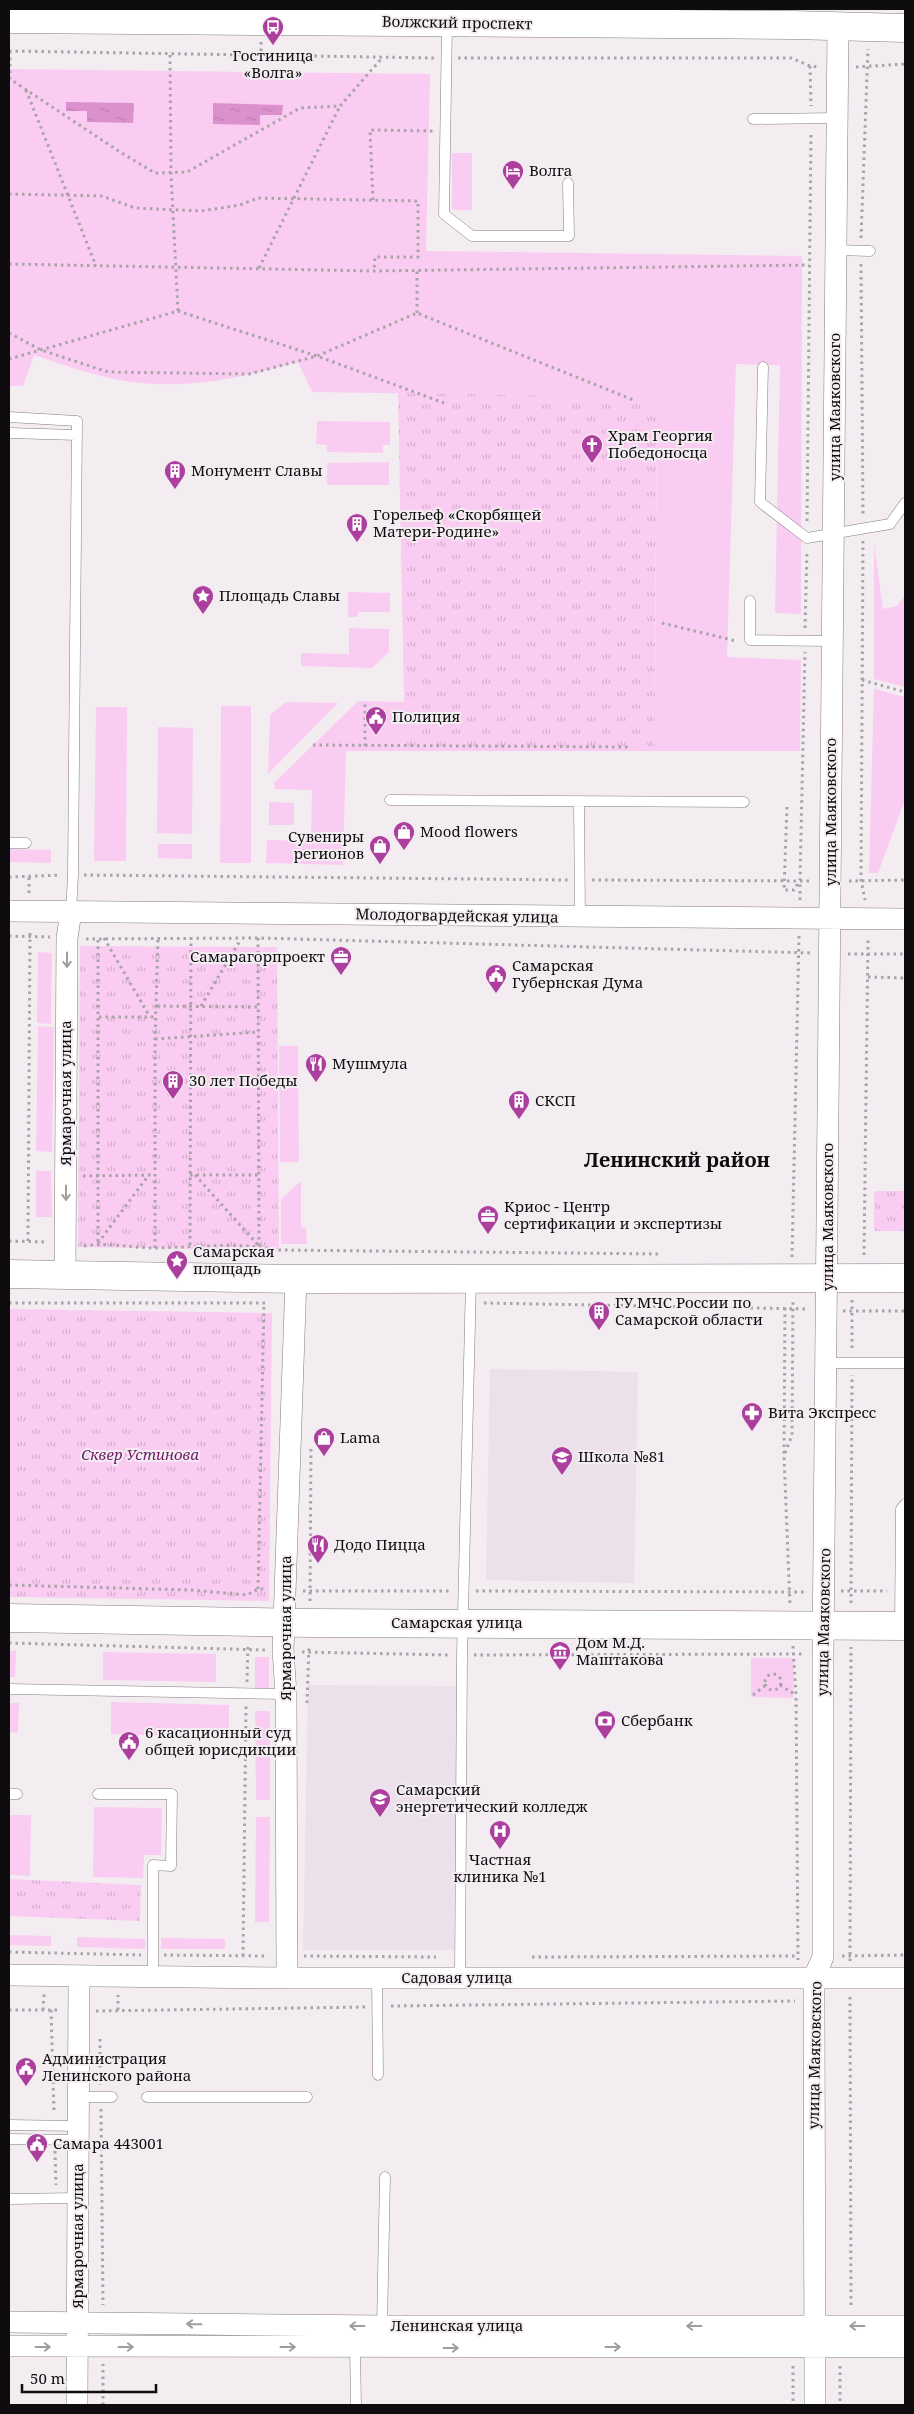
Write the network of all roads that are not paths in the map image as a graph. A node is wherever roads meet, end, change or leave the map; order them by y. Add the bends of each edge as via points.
1 (9, 19) edge
2 (447, 23) junction
3 (838, 27) junction
4 (905, 28) edge
5 (837, 118) junction
6 (753, 119) dead end
7 (568, 183) dead end
8 (836, 250) junction
9 (866, 251) road end
10 (763, 367) dead end
11 (9, 417) edge
12 (9, 433) edge
13 (77, 434) junction
14 (905, 503) edge
15 (834, 534) junction
16 (750, 601) dead end
17 (832, 641) junction
18 (390, 800) dead end
19 (579, 801) junction
20 (744, 802) dead end
21 (9, 843) edge
22 (26, 843) dead end
23 (9, 910) edge
24 (70, 912) junction
25 (580, 917) junction
26 (905, 919) edge
27 (830, 920) junction
28 (9, 1274) edge
29 (65, 1274) junction
30 (827, 1278) junction
31 (905, 1278) edge
32 (295, 1291) junction
33 (471, 1291) junction
34 (826, 1363) junction
35 (905, 1363) edge
36 (905, 1504) edge
37 (9, 1618) edge
38 (283, 1622) junction
39 (462, 1622) junction
40 (824, 1626) junction
41 (903, 1626) edge
42 (9, 1689) edge
43 (286, 1694) junction
44 (98, 1794) dead end
45 (9, 1975) edge
46 (79, 1976) junction
47 (154, 1976) junction
48 (814, 1977) junction
49 (287, 1978) junction
50 (377, 1978) junction
51 (460, 1978) junction
52 (905, 1978) edge
53 (378, 2075) dead end
54 (78, 2097) junction
55 (112, 2097) dead end
56 (148, 2097) dead end
57 (308, 2097) dead end
58 (9, 2125) edge
59 (78, 2133) junction
60 (9, 2139) edge
61 (385, 2177) dead end
62 (78, 2198) junction
63 (9, 2199) edge
64 (9, 2322) edge
65 (77, 2322) junction
66 (315, 2325) junction
67 (391, 2326) junction
68 (814, 2326) junction
69 (905, 2326) edge
70 (9, 2346) edge
71 (77, 2347) junction
72 (905, 2347) edge
73 (314, 2348) junction
74 (355, 2348) junction
75 (400, 2348) junction
76 (815, 2348) junction
77 (77, 2405) edge
78 (356, 2405) edge
79 (815, 2405) edge

1 - 2 main road, Волжский проспект
2 - 3 main road, Волжский проспект
2 - 7 lane via 444,214 472,236 569,236
3 - 4 main road, Волжский проспект
3 - 5 street, улица Маяковского
5 - 6 lane
5 - 8 street, улица Маяковского
8 - 9 lane
8 - 15 street, улица Маяковского
10 - 15 lane via 760,502 807,538
11 - 13 lane via 77,421
12 - 13 lane
13 - 24 lane
14 - 15 lane via 890,524
15 - 17 street, улица Маяковского
16 - 17 lane via 750,640
17 - 27 street, улица Маяковского
18 - 19 lane
19 - 20 lane
19 - 25 lane
21 - 22 lane
23 - 24 street, Молодогвардейская улица
24 - 25 street, Молодогвардейская улица
24 -> 29 street, Ярмарочная улица
25 - 27 street, Молодогвардейская улица
26 - 27 street, Молодогвардейская улица
27 - 30 street, улица Маяковского
28 - 29 main road
29 - 32 main road
30 - 31 main road
30 - 33 main road via 789,1263
30 - 34 street, улица Маяковского
32 - 33 main road
32 - 38 street, Ярмарочная улица
33 - 39 lane
34 - 35 lane
34 - 40 street, улица Маяковского
36 - 41 lane via 901,1508 899,1591
37 - 38 main road, Самарская улица
38 - 39 main road, Самарская улица
38 - 43 street, Ярмарочная улица
39 - 40 main road, Самарская улица
39 - 51 lane
40 - 41 main road, Самарская улица
40 - 48 street, улица Маяковского via 823,1957
42 - 43 lane
43 - 49 street, Ярмарочная улица
44 - 47 lane via 172,1794 171,1866 153,1865
45 - 46 street, Садовая улица
46 - 47 street, Садовая улица
46 - 54 street, Ярмарочная улица via 89,2010
47 - 49 street, Садовая улица
48 - 51 street, Садовая улица
48 - 52 street, Садовая улица
48 - 68 street, улица Маяковского
49 - 50 street, Садовая улица
50 - 51 street, Садовая улица
50 - 53 lane
54 - 55 lane
54 - 59 street, Ярмарочная улица
56 - 57 lane
58 - 59 lane
59 - 60 lane
59 - 62 street, Ярмарочная улица
61 - 67 lane
62 - 63 lane
62 - 65 street, Ярмарочная улица
64 - 65 street, Ленинская улица
66 -> 65 street, Ленинская улица
65 - 71 street, Ярмарочная улица
67 -> 66 street, Ленинская улица
66 - 73 lane
68 -> 67 street, Ленинская улица
67 - 75 lane
69 -> 68 street, Ленинская улица
68 - 76 street, улица Маяковского
70 -> 71 street, Ленинская улица
71 -> 73 street, Ленинская улица
71 - 77 street, Ярмарочная улица
72 - 76 street, Ленинская улица
73 - 74 street, Ленинская улица
74 - 75 street, Ленинская улица
74 - 78 lane
75 -> 76 street, Ленинская улица
76 - 79 street, улица Маяковского

